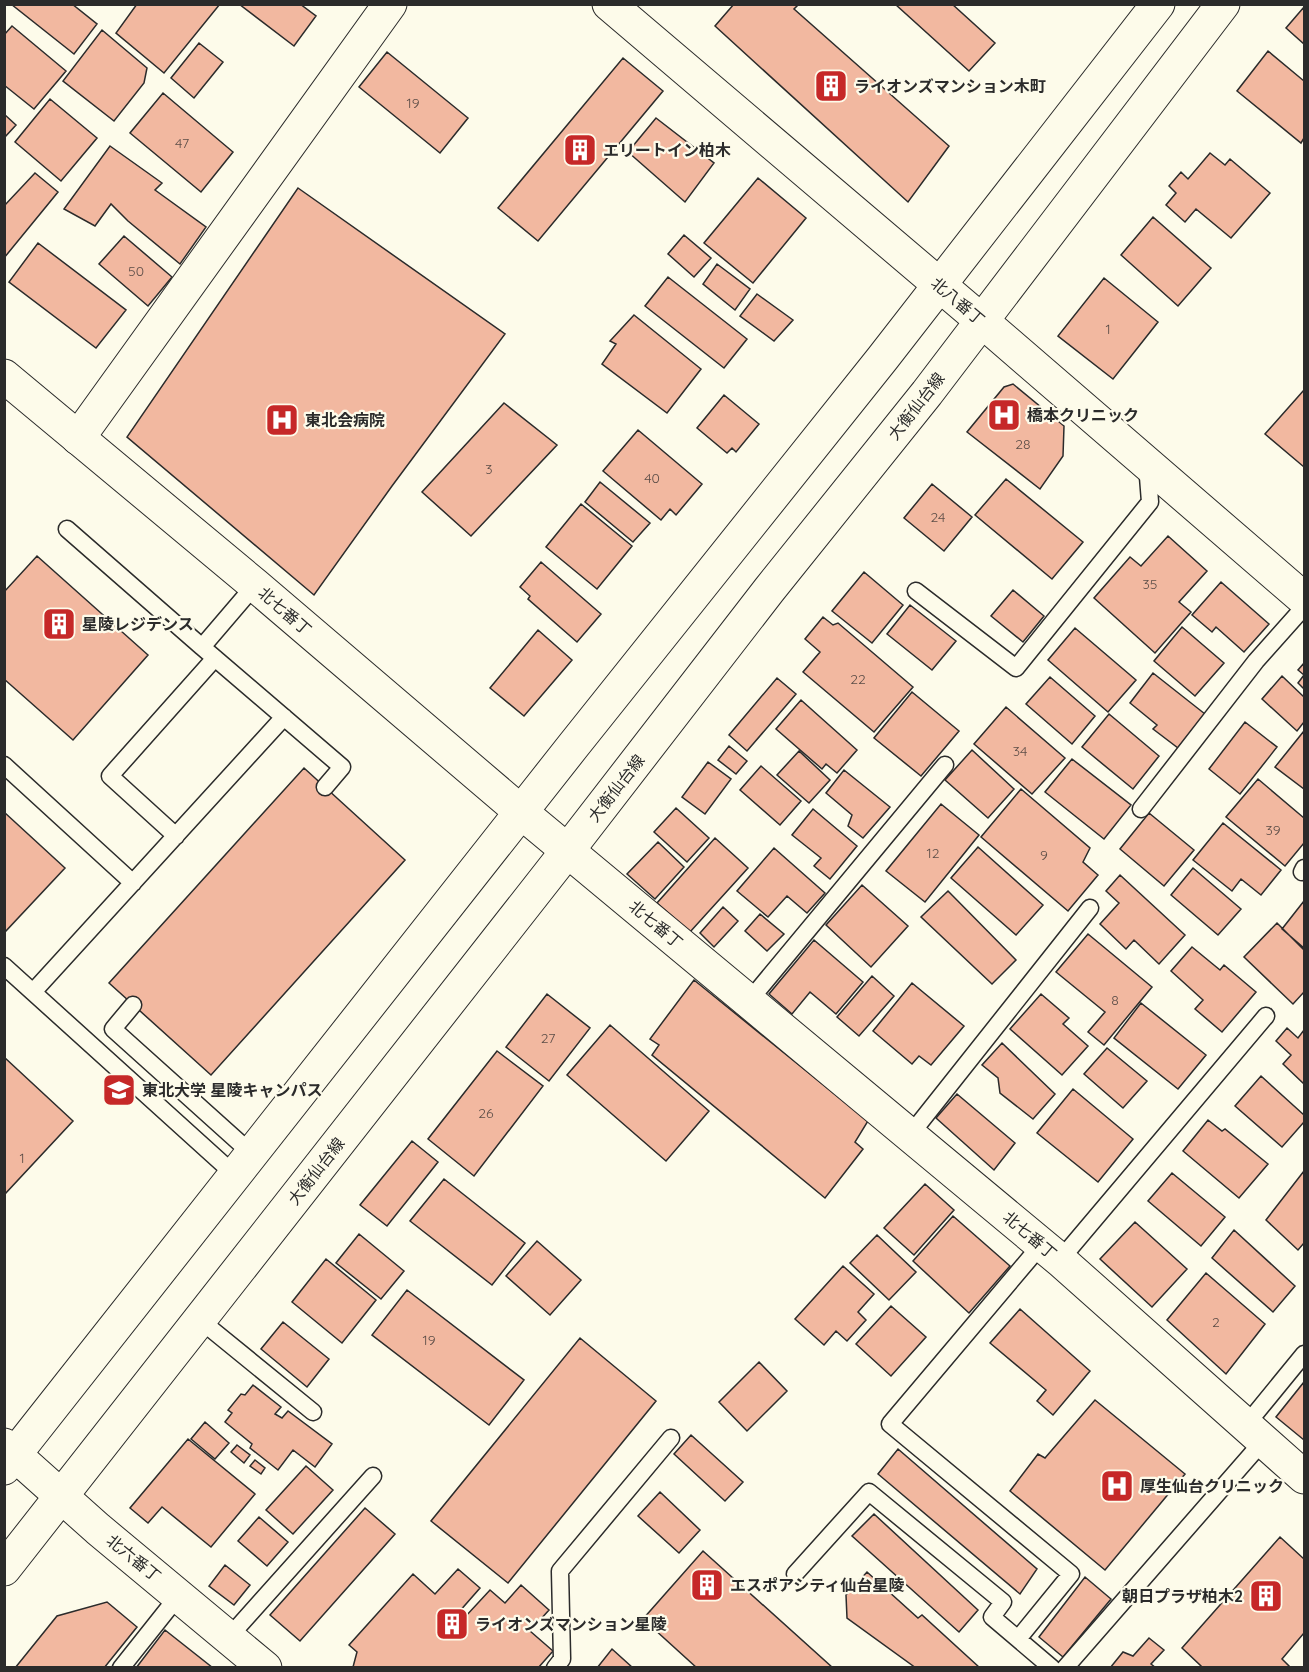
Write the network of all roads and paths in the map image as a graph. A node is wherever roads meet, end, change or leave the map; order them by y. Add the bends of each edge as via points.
1 (390, 4) edge
2 (609, 4) edge
3 (1158, 4) edge
4 (1223, 4) edge
5 (939, 285) junction
6 (982, 321) junction
7 (4, 376) edge
8 (78, 438) junction
9 (1147, 462) junction
10 (67, 529) dead end
11 (255, 585) junction
12 (916, 591) dead end
13 (1305, 599) edge
14 (1305, 607) edge
15 (209, 652) junction
16 (284, 717) junction
17 (4, 765) edge
18 (945, 765) dead end
19 (325, 788) dead end
20 (1141, 809) dead end
21 (521, 812) junction
22 (176, 836) junction
23 (568, 850) junction
24 (133, 883) junction
25 (1090, 908) dead end
26 (4, 966) edge
27 (33, 992) junction
28 (749, 1001) junction
29 (133, 1005) dead end
30 (1266, 1016) dead end
31 (910, 1135) junction
32 (244, 1164) junction
33 (1050, 1253) junction
34 (200, 1320) junction
35 (1305, 1354) edge
36 (313, 1412) dead end
37 (1255, 1433) junction
38 (671, 1438) dead end
39 (8, 1456) edge
40 (373, 1476) dead end
41 (1305, 1477) edge
42 (62, 1496) junction
43 (4, 1569) edge
44 (795, 1574) dead end
45 (179, 1595) junction
46 (229, 1637) junction
47 (1018, 1639) junction
48 (120, 1668) edge
49 (265, 1668) edge
50 (555, 1668) edge
51 (1052, 1668) edge
52 (1065, 1668) edge

1 - 8 main road
2 - 5 main road, 北八番丁
3 - 5 main road
4 - 6 main road, 大衡仙台線
5 - 6 main road, 北八番丁
5 - 21 main road
6 - 9 main road, 北八番丁
6 - 23 main road, 大衡仙台線
7 - 8 main road, 北七番丁
8 - 11 main road, 北七番丁
9 - 12 lane via 1150,502 1016,668
9 - 13 main road, 北八番丁
10 - 15 lane
11 - 15 lane
11 - 21 main road, 北七番丁
14 - 20 lane via 1256,661
15 - 16 lane
15 - 22 lane via 110,776
16 - 19 lane via 342,767
16 - 22 lane
17 - 24 lane
18 - 28 lane
21 - 23 main road, 北七番丁
21 - 32 main road
22 - 24 lane
23 - 28 main road, 北七番丁
23 - 34 main road, 大衡仙台線
24 - 27 lane
25 - 31 lane
26 - 27 lane
27 - 32 lane
28 - 31 main road, 北七番丁
29 - 32 lane via 113,1029
30 - 33 lane
31 - 33 main road, 北七番丁
32 - 39 main road
33 - 37 main road, 北七番丁
33 - 47 lane via 890,1424 1071,1574
34 - 36 lane
34 - 42 main road, 大衡仙台線
35 - 37 lane
37 - 41 main road, 北七番丁
37 - 52 lane
38 - 50 lane via 560,1571 562,1659
39 - 42 main road, 北六番丁
40 - 46 lane
42 - 43 main road, 大衡仙台線
42 - 45 main road, 北六番丁
44 - 47 lane via 869,1492 1003,1602 992,1617
45 - 46 main road, 北六番丁
45 - 48 lane
46 - 49 main road, 北六番丁
47 - 51 lane

